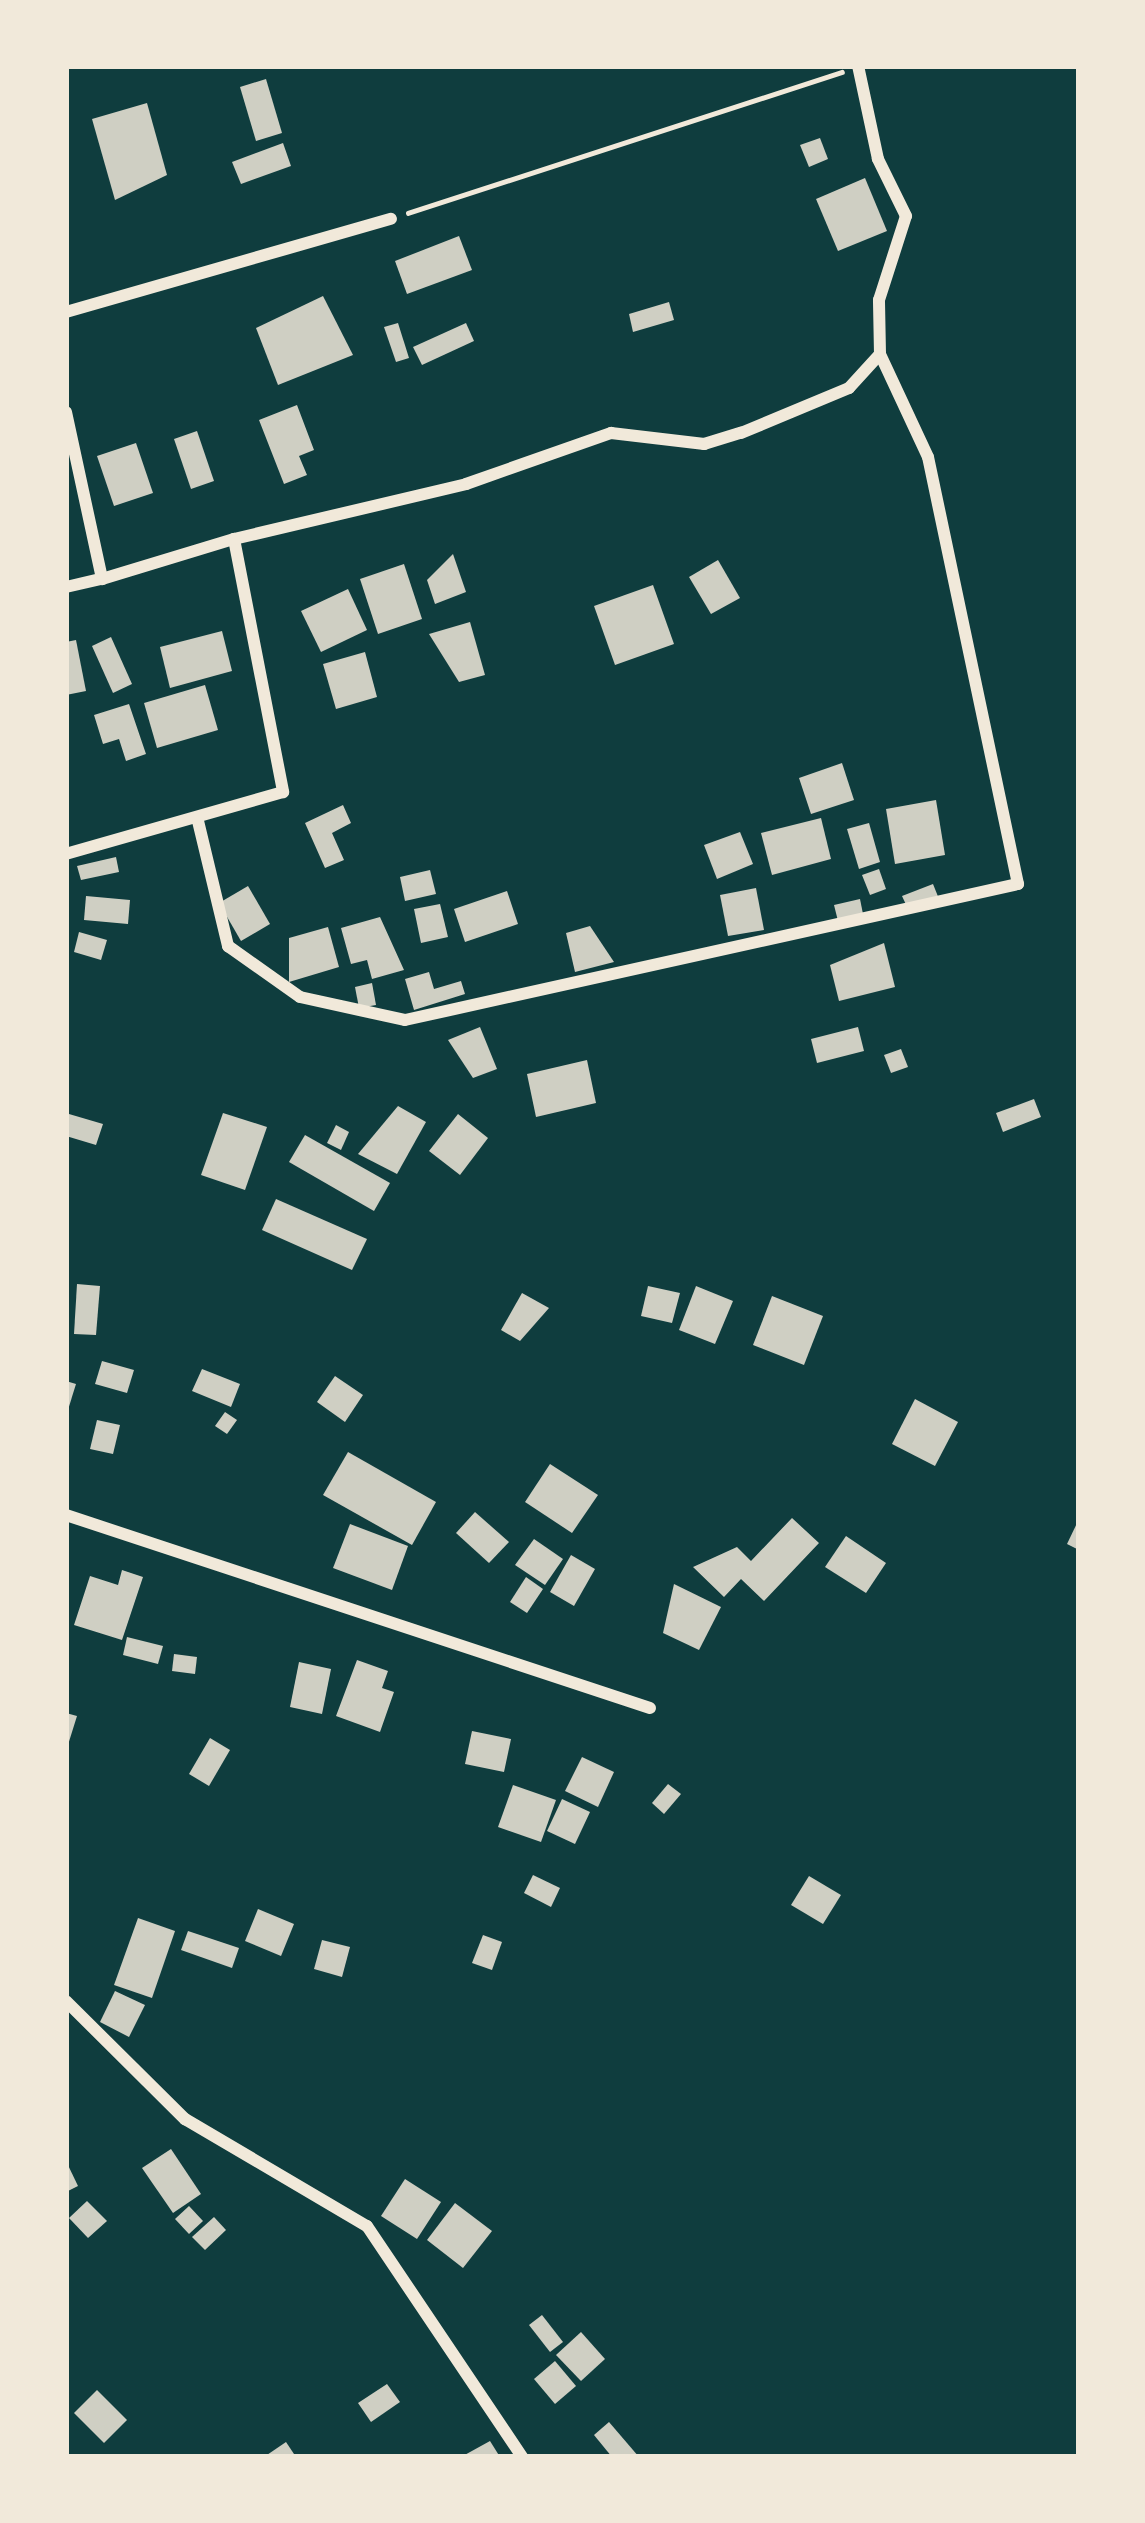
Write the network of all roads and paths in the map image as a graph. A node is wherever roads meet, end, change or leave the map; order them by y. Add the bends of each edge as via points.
1 (858, 67) edge
2 (391, 219) joint
3 (66, 312) edge
4 (880, 354) junction
5 (66, 412) edge
6 (234, 539) junction
7 (102, 579) junction
8 (66, 587) edge
9 (198, 821) junction
10 (66, 854) edge
11 (66, 1515) edge
12 (650, 1708) dead end
13 (66, 2001) edge
14 (522, 2457) edge

1 - 2 path
1 - 4 street via 878,160 906,216 879,300
2 - 3 street
4 - 6 street via 849,388 704,444 610,433 466,484
4 - 9 street via 928,457 1018,884 405,1020 300,997 228,946
5 - 7 street
6 - 7 street
6 - 9 street via 283,792
7 - 8 street
9 - 10 street
11 - 12 street
13 - 14 street via 185,2119 367,2226

